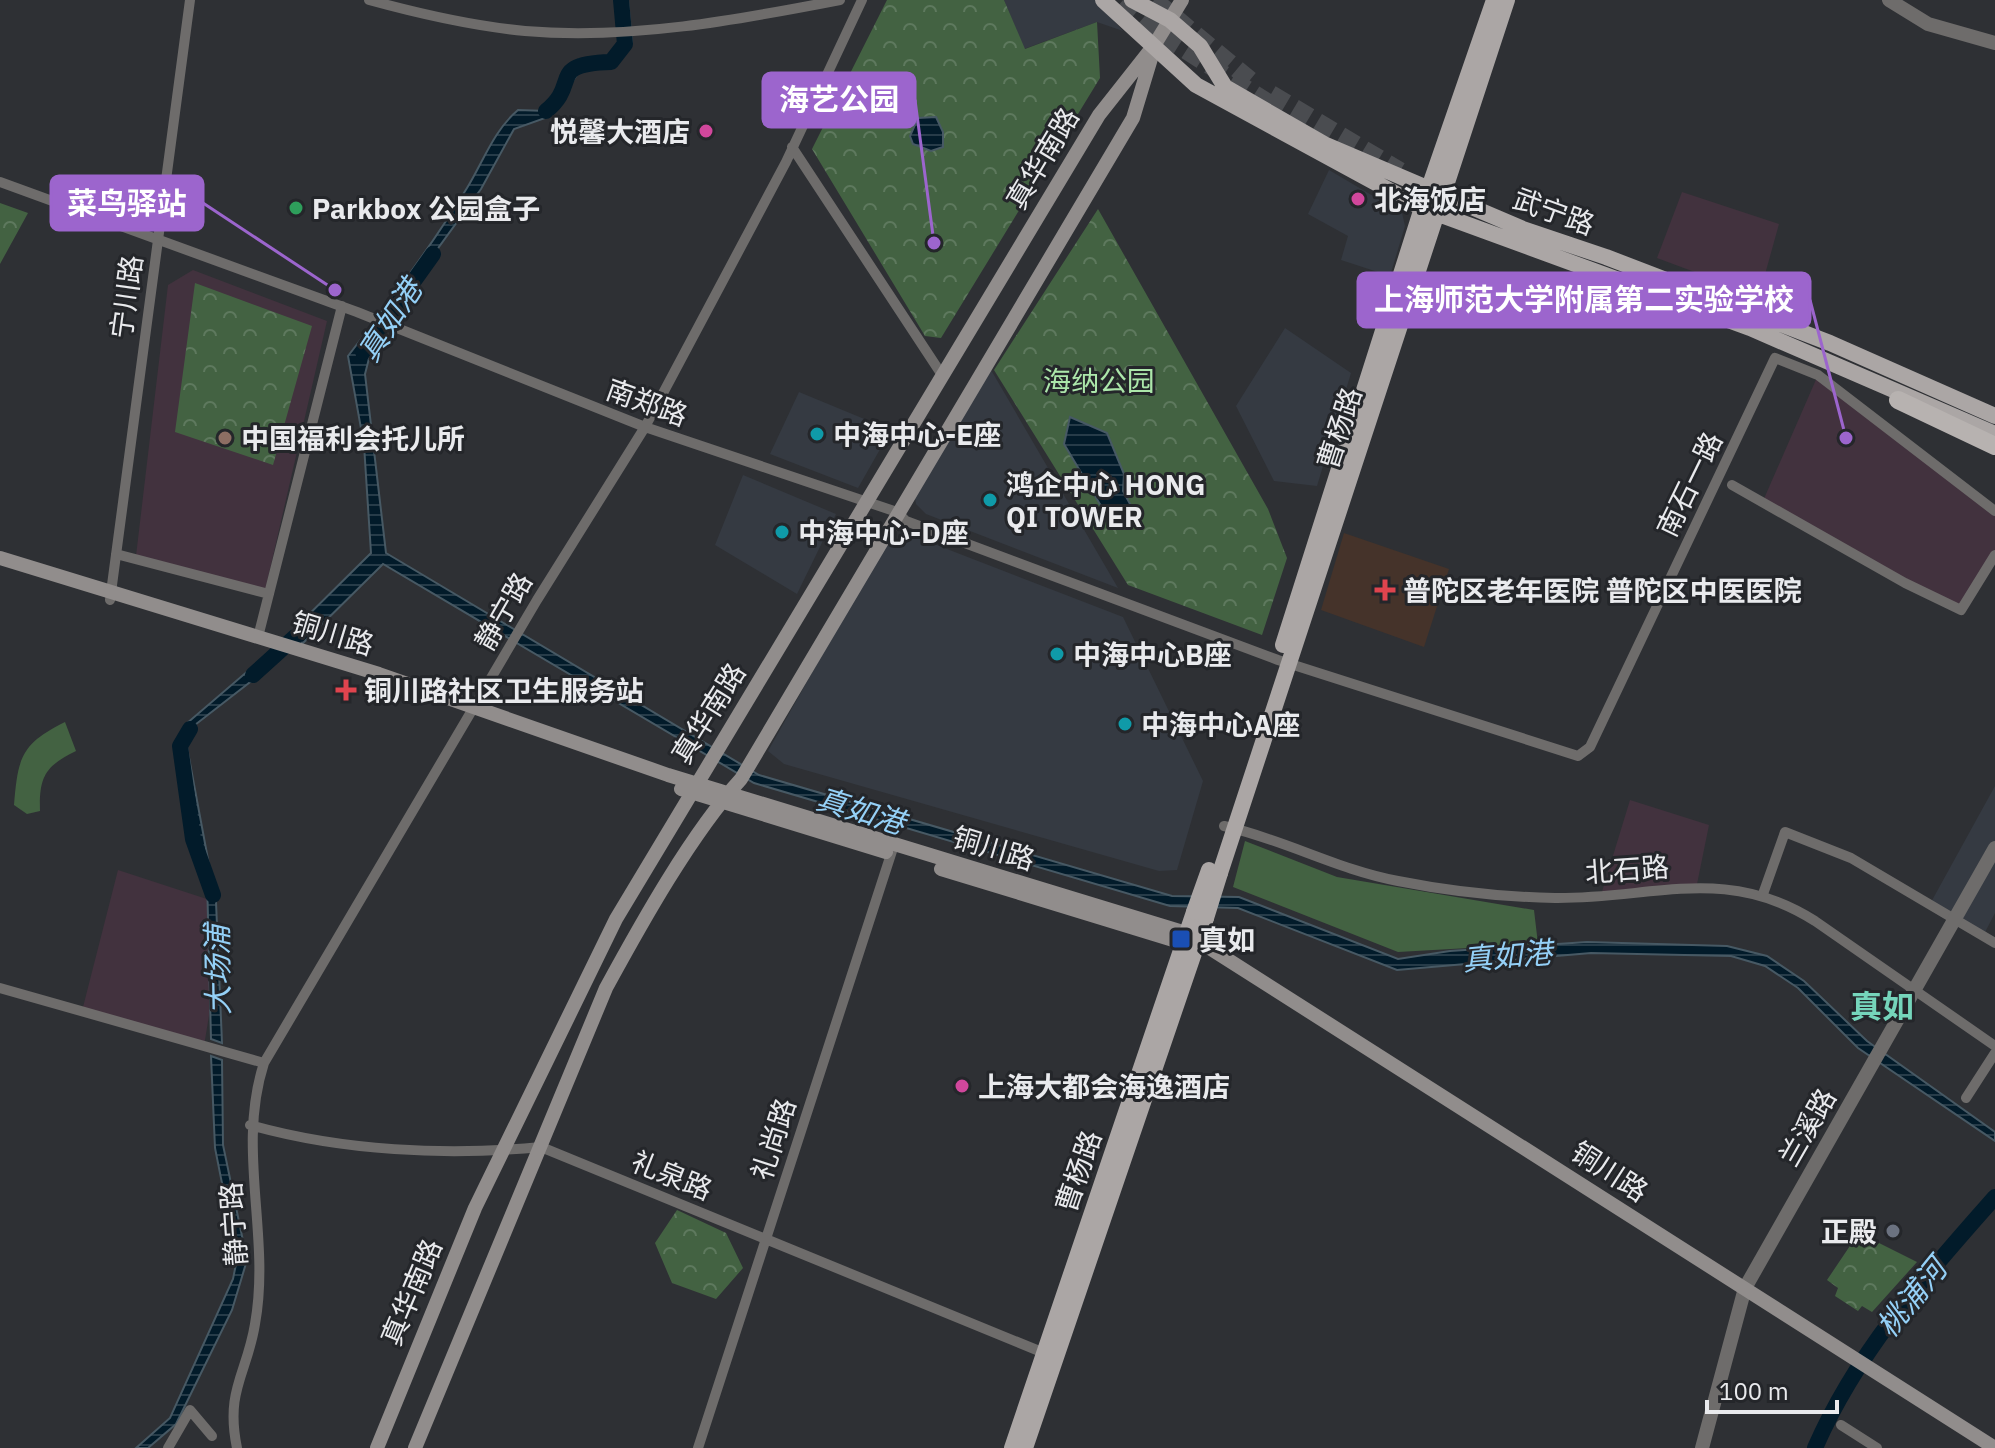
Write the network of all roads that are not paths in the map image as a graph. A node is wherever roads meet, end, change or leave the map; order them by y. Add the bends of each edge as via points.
1 (190, 0) edge
2 (369, 0) edge
3 (840, 0) edge
4 (862, 0) edge
5 (1103, 0) edge
6 (1132, 0) edge
7 (1182, 0) edge
8 (1494, 0) edge
9 (1507, 0) edge
10 (1889, 0) edge
11 (1170, 20) junction
12 (1995, 43) edge
13 (1155, 44) junction
14 (792, 147) junction
15 (0, 182) edge
16 (1436, 191) junction
17 (1429, 211) junction
18 (158, 237) junction
19 (342, 306) junction
20 (942, 375) junction
21 (1898, 400) dead end
22 (1995, 416) edge
23 (645, 427) junction
24 (1995, 434) edge
25 (1995, 446) edge
26 (1732, 485) dead end
27 (865, 503) junction
28 (1995, 511) edge
29 (897, 512) junction
30 (116, 554) junction
31 (1995, 555) edge
32 (0, 558) edge
33 (0, 566) edge
34 (269, 594) junction
35 (110, 596) junction
36 (267, 643) junction
37 (1282, 662) junction
38 (474, 711) junction
39 (1578, 756) joint
40 (692, 788) junction
41 (725, 798) junction
42 (1229, 827) junction
43 (1995, 848) edge
44 (893, 849) junction
45 (1763, 894) junction
46 (1955, 919) junction
47 (1189, 939) junction
48 (1995, 943) edge
49 (0, 988) edge
50 (1914, 993) junction
51 (1995, 1046) edge
52 (1995, 1053) edge
53 (264, 1063) junction
54 (1966, 1098) dead end
55 (250, 1125) junction
56 (541, 1147) junction
57 (503, 1151) junction
58 (766, 1239) junction
59 (1745, 1288) junction
60 (1050, 1355) junction
61 (1841, 1425) dead end
62 (212, 1436) dead end
63 (168, 1448) edge
64 (237, 1448) edge
65 (377, 1448) edge
66 (415, 1448) edge
67 (698, 1448) edge
68 (1012, 1448) edge
69 (1025, 1448) edge
70 (1702, 1448) edge
71 (1877, 1448) edge
72 (1995, 1448) edge

1 - 18 street, 宁川路
2 - 3 street via 526,31 725,22
4 - 14 street, 静宁路
5 - 13 main road, 武宁路
6 - 11 main road, 武宁路
7 - 11 main road, 真华南路
8 - 16 main road, 曹杨路
9 - 16 main road, 曹杨路
10 - 12 street via 1928,24
11 - 13 main road, 真华南路
11 - 16 main road, 武宁路 via 1200,46 1225,87 1324,144
13 - 17 main road, 武宁路 via 1196,85
13 - 20 main road, 真华南路 via 1099,115
13 - 29 main road, 真华南路 via 1133,118
14 - 20 street
14 - 23 street, 静宁路
15 - 18 street, 南郑路
16 - 17 main road, 曹杨路
16 - 22 main road, 武宁路 via 1523,229 1817,338
17 - 24 main road, 武宁路 via 1750,328
17 - 37 main road, 曹杨路
18 - 19 street, 南郑路
18 - 30 street, 宁川路
19 - 23 street, 南郑路
19 - 34 street
20 - 27 main road, 真华南路
21 - 25 highway
23 - 27 street, 南郑路
23 - 38 street, 静宁路
26 - 31 street via 1961,610
27 - 29 street, 南郑路
27 - 40 main road, 真华南路
28 - 39 street, 南石一路 via 1818,375 1775,358 1590,747
29 - 37 street, 南郑路 via 906,521
29 - 41 main road, 真华南路 via 755,756
30 - 34 street
30 - 35 street, 宁川路
32 - 35 main road, 铜川路
33 - 35 main road, 铜川路
34 - 36 street
35 - 36 main road, 铜川路
36 - 38 main road, 铜川路
37 - 39 street, 南郑路
37 - 42 main road, 曹杨路
38 - 40 main road, 铜川路
38 - 53 street, 静宁路
40 - 41 main road, 铜川路
40 - 57 main road, 真华南路 via 591,967
41 - 44 main road, 铜川路
41 - 56 main road, 真华南路 via 637,930 606,988
42 - 45 street, 北石路 via 1397,881 1555,898 1728,887
42 - 47 main road, 曹杨路, bridge
43 - 46 street, 兰溪路
44 - 47 main road, 铜川路
44 - 58 street, 礼尚路
45 - 46 street via 1785,832 1851,858
45 - 50 street, 北石路 via 1815,921
46 - 48 street
46 - 50 street, 兰溪路
47 - 59 main road, 铜川路
47 - 60 main road, 曹杨路
49 - 53 street
50 - 51 street, 北石路
50 - 59 street, 兰溪路
52 - 54 street
53 - 55 street, 静宁路
55 - 57 street, 礼泉路 via 366,1145
55 - 64 street, 静宁路 via 261,1284 255,1328 235,1386
56 - 57 street, 礼泉路
56 - 58 street, 礼泉路
56 - 66 main road, 真华南路
57 - 65 main road, 真华南路 via 445,1275
58 - 60 street, 礼泉路
58 - 67 street, 礼尚路
59 - 70 street, 兰溪路
59 - 72 main road, 铜川路
60 - 68 main road, 曹杨路
60 - 69 main road, 曹杨路
61 - 71 street
62 - 63 street via 190,1410

